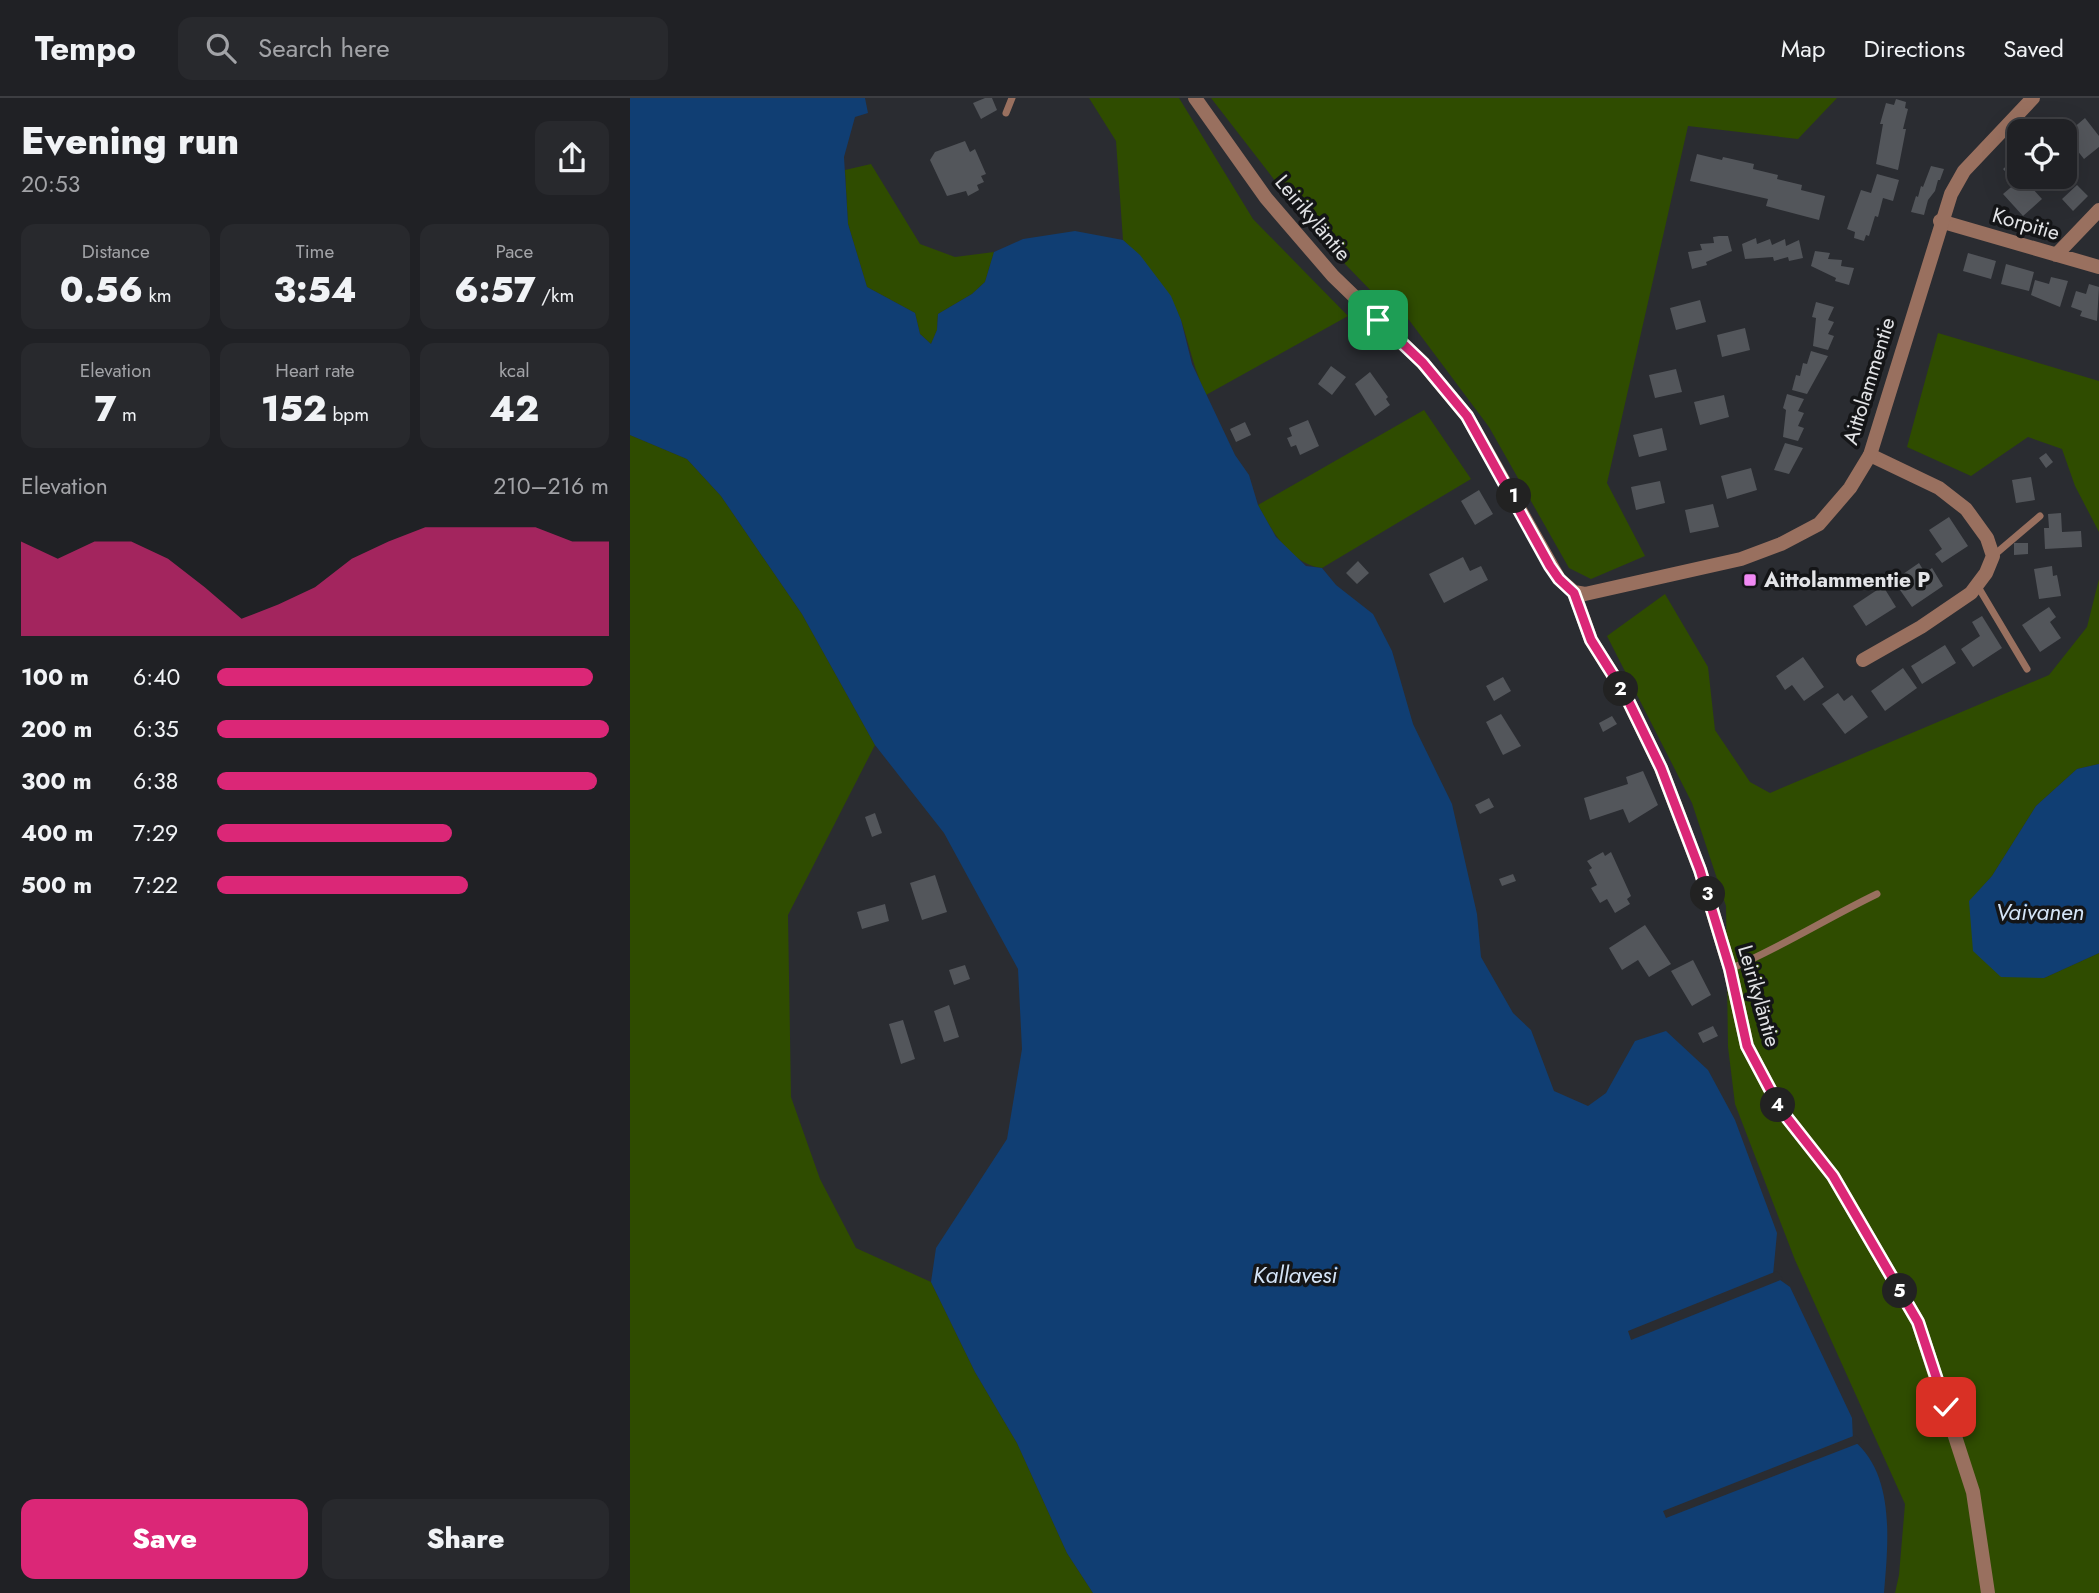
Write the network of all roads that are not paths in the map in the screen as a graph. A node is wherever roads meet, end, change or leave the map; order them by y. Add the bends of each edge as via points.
1 (1012, 98) edge
2 (1195, 98) edge
3 (2032, 98) edge
4 (1006, 113) dead end
5 (2099, 210) edge
6 (1940, 221) junction
7 (2056, 255) junction
8 (2099, 267) edge
9 (1870, 455) junction
10 (2040, 516) dead end
11 (1993, 556) junction
12 (1977, 585) junction
13 (1574, 593) junction
14 (1863, 660) dead end
15 (2027, 669) dead end
16 (1877, 894) dead end
17 (1730, 969) junction
18 (1989, 1593) edge

1 - 4 lane
2 - 13 street, Leirikyläntie via 1266,198 1334,276 1423,363 1467,416 1550,566
3 - 6 street, Aittolammentie via 1964,171
5 - 7 street
6 - 7 street, Korpitie
6 - 9 street, Aittolammentie
7 - 8 street, Korpitie
9 - 11 street via 1939,488 1966,509 1987,538
9 - 13 street, Aittolammentie via 1850,488 1819,524 1781,544 1741,559 1595,594
10 - 11 lane
11 - 12 street
12 - 14 street via 1921,627
12 - 15 lane
13 - 17 street, Leirikyläntie via 1591,640 1625,694 1661,768 1700,870
16 - 17 lane
17 - 18 street, Leirikyläntie via 1747,1046 1781,1110 1833,1176 1918,1322 1973,1492

